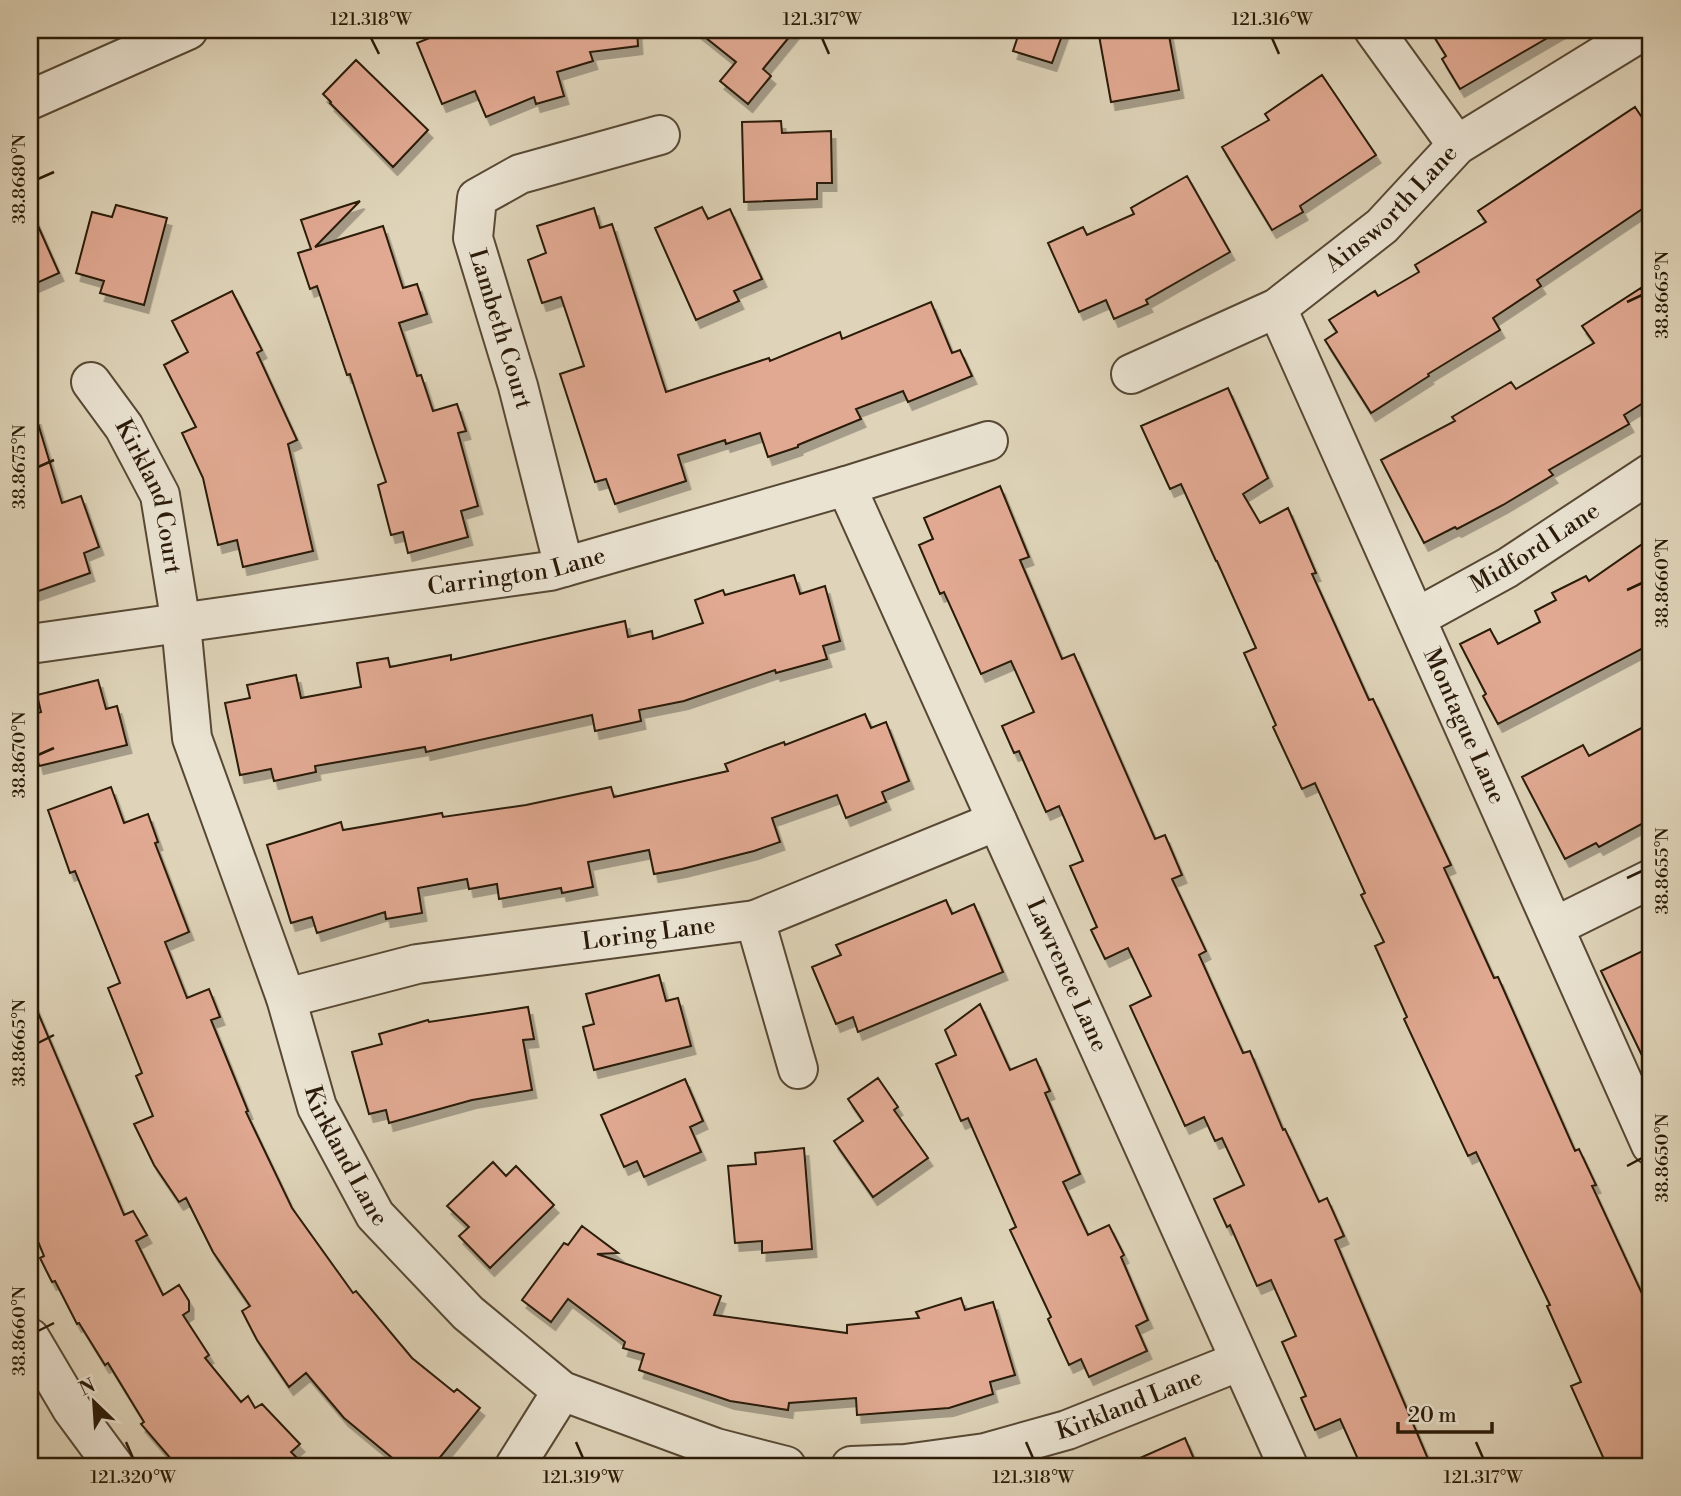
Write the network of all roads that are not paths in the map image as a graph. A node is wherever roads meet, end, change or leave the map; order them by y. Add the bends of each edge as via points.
1 (188, 30) edge
2 (1374, 30) edge
3 (1644, 30) edge
4 (30, 100) edge
5 (660, 135) dead end
6 (1457, 145) junction
7 (1277, 308) junction
8 (1131, 374) dead end
9 (91, 382) dead end
10 (989, 441) dead end
11 (1651, 473) edge
12 (846, 486) junction
13 (564, 567) junction
14 (1416, 618) junction
15 (181, 624) junction
16 (30, 644) edge
17 (997, 821) junction
18 (1651, 879) edge
19 (755, 920) junction
20 (1554, 928) junction
21 (286, 998) junction
22 (798, 1069) dead end
23 (1651, 1145) edge
24 (30, 1338) edge
25 (1240, 1361) junction
26 (562, 1391) junction
27 (114, 1466) edge
28 (515, 1466) edge
29 (786, 1466) edge
30 (851, 1466) edge
31 (1287, 1466) edge

1 - 4 street
2 - 6 street
3 - 6 street, Ainsworth Lane
5 - 13 street, Lambeth Court via 520,174 477,198 473,238 518,386
6 - 7 street, Ainsworth Lane via 1382,226
7 - 8 street, Ainsworth Lane
7 - 14 street, Montague Lane
9 - 15 street, Kirkland Court via 124,427 160,495
10 - 12 street, Carrington Lane
11 - 14 street, Midford Lane via 1507,568
12 - 13 street, Carrington Lane
12 - 17 street, Lawrence Lane
13 - 15 street, Carrington Lane
14 - 20 street, Montague Lane
15 - 16 street, Carrington Lane
15 - 21 street, Kirkland Lane via 192,738
17 - 19 street, Loring Lane
17 - 25 street, Lawrence Lane
18 - 20 street
19 - 21 street, Loring Lane via 417,964
19 - 22 street
20 - 23 street, Montague Lane
21 - 26 street, Kirkland Lane via 317,1107 375,1214 468,1313
24 - 27 street via 72,1409
25 - 30 street, Kirkland Lane via 1067,1430 985,1453
25 - 31 street, Lawrence Lane
26 - 28 street
26 - 29 street, Kirkland Lane via 716,1448

